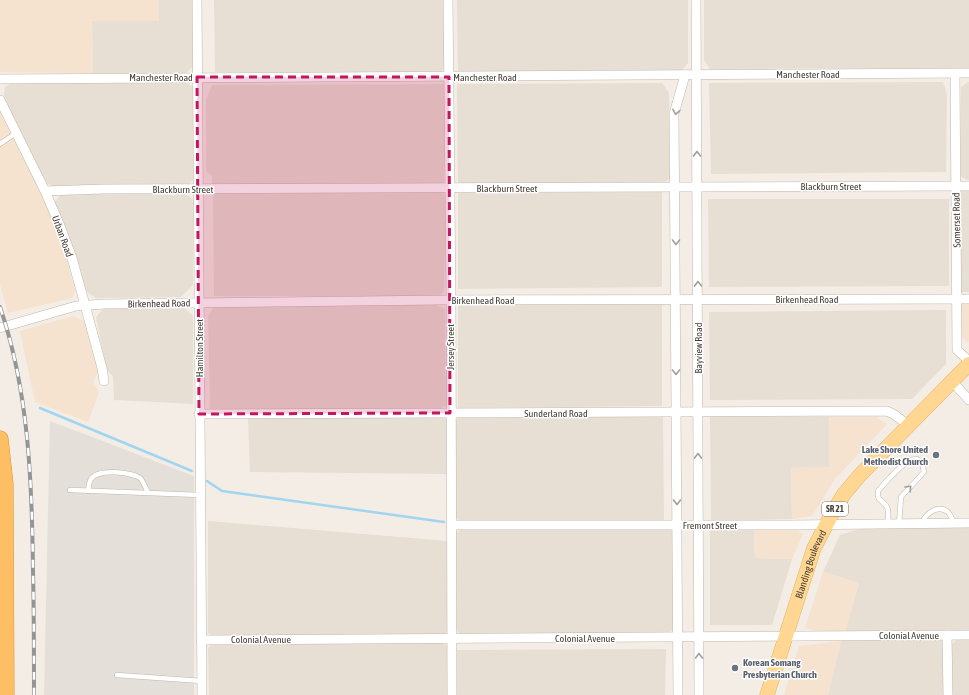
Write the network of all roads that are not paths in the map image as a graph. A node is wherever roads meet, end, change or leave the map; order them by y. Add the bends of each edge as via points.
1 (197, 0) edge
2 (448, 0) edge
3 (696, 0) edge
4 (969, 73) edge
5 (955, 74) junction
6 (686, 75) junction
7 (696, 75) junction
8 (197, 77) junction
9 (449, 77) junction
10 (0, 79) edge
11 (0, 100) edge
12 (3, 115) edge
13 (16, 133) junction
14 (0, 144) edge
15 (697, 186) junction
16 (955, 186) junction
17 (969, 186) edge
18 (675, 187) junction
19 (449, 188) junction
20 (198, 190) junction
21 (45, 191) junction
22 (957, 298) junction
23 (969, 298) edge
24 (676, 299) junction
25 (698, 299) junction
26 (451, 300) junction
27 (199, 303) junction
28 (85, 305) junction
29 (0, 328) edge
30 (969, 363) edge
31 (104, 381) dead end
32 (952, 381) junction
33 (969, 400) edge
34 (677, 412) junction
35 (698, 412) junction
36 (450, 413) junction
37 (199, 414) junction
38 (908, 426) junction
39 (0, 439) edge
40 (2, 489) edge
41 (70, 490) dead end
42 (88, 491) junction
43 (148, 493) junction
44 (200, 495) junction
45 (922, 523) junction
46 (954, 523) junction
47 (969, 523) edge
48 (698, 524) junction
49 (826, 524) junction
50 (888, 524) junction
51 (899, 524) junction
52 (451, 525) junction
53 (677, 525) junction
54 (0, 540) edge
55 (5, 558) junction
56 (947, 635) junction
57 (969, 635) edge
58 (785, 636) junction
59 (677, 637) junction
60 (699, 637) junction
61 (451, 638) junction
62 (201, 640) junction
63 (117, 675) dead end
64 (202, 681) junction
65 (6, 695) edge
66 (202, 695) edge
67 (452, 695) edge
68 (678, 695) edge
69 (699, 695) edge
70 (766, 695) edge
71 (948, 695) edge

1 - 8 street, Hamilton Street
2 - 9 street, Jersey Street
3 - 7 street, Bayview Road
4 - 5 street, Manchester Road
5 - 7 street, Manchester Road
5 - 16 street, Somerset Road
6 - 7 street, Manchester Road
6 - 9 street, Manchester Road
6 -> 18 street via 674,114
15 -> 7 street, Bayview Road
8 - 9 street, Manchester Road
8 - 10 street, Manchester Road
8 - 20 street, Hamilton Street
9 - 19 street, Jersey Street
11 - 12 street, Urban Road
12 - 13 street, Urban Road
13 - 14 lane
13 - 21 street, Urban Road
15 - 16 street, Blackburn Street
15 - 18 street, Blackburn Street
25 -> 15 street, Bayview Road
16 - 17 street, Blackburn Street
16 - 22 street, Somerset Road
18 - 19 street, Blackburn Street
18 -> 24 street
19 - 20 street, Blackburn Street
19 - 26 street, Jersey Street
20 - 21 street, Blackburn Street
20 - 27 street, Hamilton Street
21 - 28 street, Urban Road via 67,245
22 - 23 street, Birkenhead Road
22 - 25 street, Birkenhead Road
22 - 30 street, Somerset Road via 957,350
24 - 25 street, Birkenhead Road
24 - 26 street, Birkenhead Road
24 -> 34 street
25 - 35 street, Bayview Road
26 - 27 street, Birkenhead Road
26 - 36 street, Jersey Street
27 - 28 street, Birkenhead Road
27 - 37 street, Hamilton Street
28 - 29 street, Birkenhead Road
28 - 31 street, Urban Road
30 - 32 main road, Blanding Boulevard / SR 21
32 - 33 street
32 - 38 main road, Blanding Boulevard / SR 21
34 - 35 street, Sunderland Road
34 - 36 street, Sunderland Road
34 -> 53 street
35 - 38 street, Sunderland Road via 887,411 895,414
48 -> 35 street, Bayview Road
36 - 37 street, Sunderland Road
36 - 52 street, Jersey Street
37 - 44 street, Hamilton Street
38 - 49 main road, Blanding Boulevard / SR 21 via 844,494
39 - 40 highway
40 - 55 highway
41 - 42 lane
42 - 43 lane
42 - 43 lane via 91,478 106,472 137,476 142,480
43 - 44 lane
44 - 62 street, Hamilton Street
45 - 46 street, Fremont Street
45 - 46 lane via 930,511 936,509 949,513
45 - 51 street, Fremont Street
46 - 47 street, Fremont Street
48 - 49 street, Fremont Street
48 - 53 street, Fremont Street
48 - 60 street, Bayview Road
49 - 50 street, Fremont Street
49 - 58 main road, Blanding Boulevard / SR 21 via 814,548
50 - 51 street, Fremont Street
51 -> 50 lane via 901,497 924,472 918,459 905,463 878,491 879,501 888,510
52 - 53 street, Fremont Street
52 - 61 street, Jersey Street
53 - 59 street
54 - 55 highway
55 - 65 highway
56 - 57 street, Colonial Avenue
56 - 58 street, Colonial Avenue
56 - 71 street
58 - 60 street, Colonial Avenue
58 - 70 main road, Blanding Boulevard / SR 21
59 - 60 street, Colonial Avenue
59 - 61 street, Colonial Avenue
59 - 68 street
69 -> 60 street, Bayview Road
61 - 62 street, Colonial Avenue
61 - 67 street, Jersey Street
62 - 64 street, Hamilton Street
63 - 64 lane
64 - 66 street, Hamilton Street

